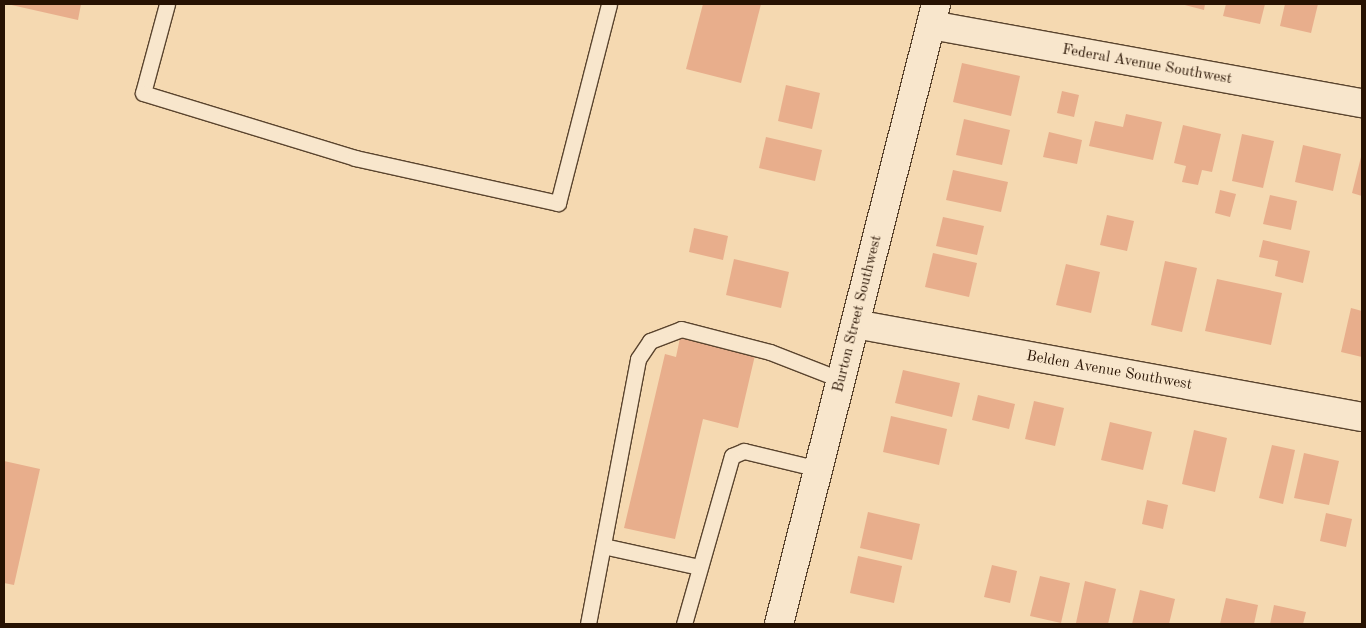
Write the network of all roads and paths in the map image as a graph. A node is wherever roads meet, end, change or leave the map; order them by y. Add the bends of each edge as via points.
1 (167, 4) edge
2 (609, 4) edge
3 (934, 14) edge
4 (1362, 103) edge
5 (855, 324) junction
6 (842, 380) junction
7 (1362, 417) edge
8 (819, 469) junction
9 (603, 546) junction
10 (699, 567) junction
11 (588, 624) edge
12 (684, 624) edge
13 (780, 624) edge

1 - 2 lane via 143,93 355,158 558,203
3 - 4 street, Federal Avenue Southwest
3 - 5 street, Burton Street Southwest
5 - 6 street, Burton Street Southwest
5 - 7 street, Belden Avenue Southwest
6 - 8 street, Burton Street Southwest
6 - 9 lane via 770,352 681,329 650,341 638,359
8 - 10 lane via 744,451 732,456
8 - 13 street, Burton Street Southwest
9 - 10 lane
9 - 11 lane
10 - 12 lane

